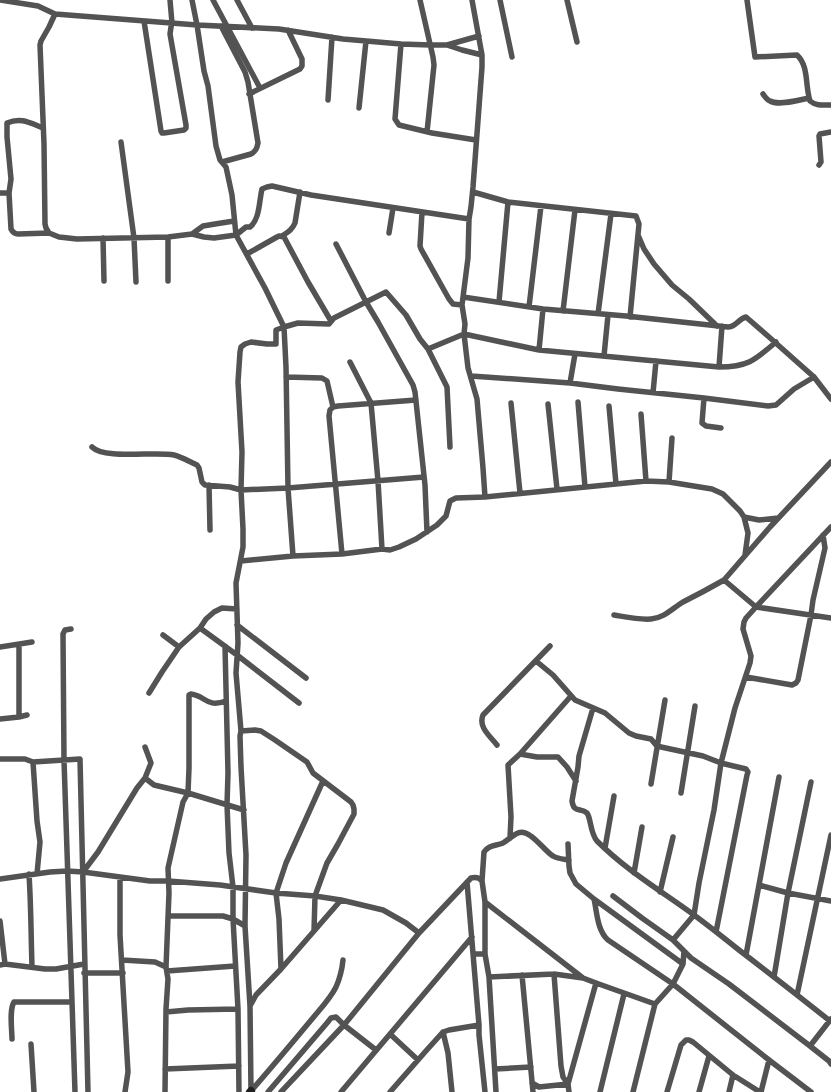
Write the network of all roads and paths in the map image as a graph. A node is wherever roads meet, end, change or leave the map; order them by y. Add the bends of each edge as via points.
1 (0, 0) edge
2 (170, 0) edge
3 (192, 0) edge
4 (213, 0) edge
5 (237, 0) edge
6 (420, 0) edge
7 (472, 0) edge
8 (500, 0) edge
9 (567, 0) edge
10 (747, 0) edge
11 (38, 3) edge
12 (55, 14) junction
13 (144, 21) junction
14 (172, 23) junction
15 (197, 25) junction
16 (224, 26) junction
17 (252, 28) junction
18 (288, 30) junction
19 (479, 36) junction
20 (332, 37) junction
21 (366, 41) junction
22 (576, 42) dead end
23 (401, 44) junction
24 (430, 45) junction
25 (446, 45) junction
26 (482, 55) junction
27 (512, 57) dead end
28 (260, 88) junction
29 (249, 94) junction
30 (763, 94) dead end
31 (809, 98) junction
32 (328, 100) dead end
33 (831, 105) edge
34 (359, 108) dead end
35 (43, 128) junction
36 (427, 132) junction
37 (831, 132) edge
38 (476, 140) junction
39 (121, 142) dead end
40 (222, 162) junction
41 (819, 165) dead end
42 (300, 192) junction
43 (473, 192) junction
44 (0, 193) edge
45 (9, 193) junction
46 (508, 202) junction
47 (541, 206) junction
48 (393, 208) junction
49 (574, 210) junction
50 (422, 212) junction
51 (611, 214) junction
52 (469, 219) junction
53 (234, 221) junction
54 (48, 233) junction
55 (389, 233) dead end
56 (192, 234) junction
57 (236, 234) junction
58 (638, 234) junction
59 (282, 236) junction
60 (168, 237) junction
61 (103, 238) junction
62 (134, 238) junction
63 (336, 244) dead end
64 (247, 254) junction
65 (168, 281) dead end
66 (104, 282) dead end
67 (136, 282) dead end
68 (463, 297) junction
69 (366, 302) junction
70 (499, 302) junction
71 (462, 305) junction
72 (529, 307) junction
73 (543, 309) junction
74 (563, 311) junction
75 (598, 314) junction
76 (608, 315) junction
77 (630, 317) junction
78 (331, 321) junction
79 (284, 326) junction
80 (720, 326) junction
81 (464, 334) junction
82 (776, 342) junction
83 (428, 349) junction
84 (539, 350) junction
85 (575, 354) junction
86 (604, 356) junction
87 (656, 361) junction
88 (350, 362) dead end
89 (720, 367) junction
90 (471, 376) junction
91 (286, 377) junction
92 (814, 377) junction
93 (570, 383) junction
94 (653, 393) junction
95 (704, 398) junction
96 (831, 399) edge
97 (416, 400) junction
98 (578, 402) dead end
99 (371, 403) junction
100 (511, 403) dead end
101 (548, 404) dead end
102 (609, 406) dead end
103 (333, 407) junction
104 (641, 414) dead end
105 (721, 428) dead end
106 (672, 438) dead end
107 (450, 447) dead end
108 (92, 448) dead end
109 (831, 462) edge
110 (424, 477) junction
111 (378, 481) junction
112 (646, 481) junction
113 (669, 482) junction
114 (336, 484) junction
115 (616, 484) junction
116 (209, 485) junction
117 (585, 487) junction
118 (288, 488) junction
119 (557, 489) junction
120 (241, 490) junction
121 (520, 493) junction
122 (485, 497) junction
123 (744, 517) junction
124 (778, 518) junction
125 (831, 527) edge
126 (210, 530) dead end
127 (427, 532) junction
128 (823, 535) junction
129 (382, 549) junction
130 (342, 554) junction
131 (745, 555) junction
132 (293, 556) junction
133 (241, 561) junction
134 (724, 580) junction
135 (756, 607) junction
136 (237, 609) junction
137 (614, 615) dead end
138 (811, 615) junction
139 (831, 618) edge
140 (237, 625) junction
141 (200, 628) junction
142 (71, 629) dead end
143 (163, 635) dead end
144 (32, 642) dead end
145 (19, 644) junction
146 (179, 646) junction
147 (225, 646) junction
148 (550, 646) dead end
149 (0, 647) edge
150 (237, 655) junction
151 (536, 662) junction
152 (746, 677) junction
153 (306, 678) dead end
154 (149, 693) dead end
155 (571, 696) junction
156 (665, 700) dead end
157 (226, 702) junction
158 (299, 703) dead end
159 (695, 706) dead end
160 (592, 708) junction
161 (27, 715) dead end
162 (19, 717) junction
163 (0, 719) edge
164 (241, 731) junction
165 (497, 744) dead end
166 (658, 746) junction
167 (145, 747) dead end
168 (688, 753) junction
169 (520, 754) junction
170 (0, 759) edge
171 (64, 760) junction
172 (33, 762) junction
173 (721, 763) junction
174 (779, 776) dead end
175 (145, 778) junction
176 (323, 781) junction
177 (576, 781) junction
178 (811, 782) dead end
179 (651, 784) dead end
180 (188, 793) junction
181 (681, 793) dead end
182 (614, 796) dead end
183 (227, 805) junction
184 (244, 810) junction
185 (642, 827) dead end
186 (831, 835) edge
187 (673, 837) dead end
188 (510, 838) junction
189 (568, 844) dead end
190 (605, 848) junction
191 (568, 860) junction
192 (67, 871) junction
193 (83, 872) junction
194 (634, 873) junction
195 (29, 874) junction
196 (37, 874) junction
197 (120, 878) junction
198 (0, 879) edge
199 (168, 881) junction
200 (482, 881) junction
201 (467, 882) junction
202 (759, 885) junction
203 (233, 887) junction
204 (245, 889) junction
205 (660, 892) junction
206 (276, 893) junction
207 (788, 893) junction
208 (315, 896) junction
209 (613, 896) dead end
210 (818, 898) junction
211 (594, 899) junction
212 (340, 900) junction
213 (831, 901) edge
214 (485, 902) junction
215 (694, 915) junction
216 (168, 916) junction
217 (233, 919) junction
218 (0, 921) edge
219 (245, 926) junction
220 (314, 931) junction
221 (716, 932) junction
222 (419, 933) junction
223 (472, 937) junction
224 (673, 940) junction
225 (684, 951) junction
226 (473, 954) junction
227 (485, 954) junction
228 (746, 955) junction
229 (122, 960) junction
230 (343, 960) dead end
231 (84, 964) junction
232 (683, 964) junction
233 (3, 965) edge
234 (235, 966) junction
235 (32, 967) junction
236 (71, 967) junction
237 (166, 969) junction
238 (281, 969) junction
239 (84, 973) junction
240 (123, 974) junction
241 (554, 974) junction
242 (522, 975) junction
243 (490, 977) junction
244 (774, 977) junction
245 (583, 978) junction
246 (596, 983) junction
247 (673, 984) junction
248 (624, 994) junction
249 (798, 995) junction
250 (72, 1002) junction
251 (655, 1004) junction
252 (250, 1006) junction
253 (238, 1009) junction
254 (166, 1012) junction
255 (830, 1020) edge
256 (344, 1025) junction
257 (479, 1025) junction
258 (443, 1032) junction
259 (390, 1034) junction
260 (12, 1039) dead end
261 (31, 1044) dead end
262 (810, 1046) junction
263 (376, 1050) junction
264 (709, 1056) junction
265 (418, 1060) junction
266 (769, 1060) junction
267 (831, 1064) edge
268 (239, 1066) junction
269 (531, 1067) junction
270 (165, 1069) junction
271 (496, 1069) junction
272 (733, 1075) junction
273 (532, 1083) junction
274 (568, 1084) junction
275 (34, 1092) edge
276 (75, 1092) edge
277 (88, 1092) edge
278 (125, 1092) edge
279 (165, 1092) edge
280 (239, 1092) edge
281 (250, 1092) edge
282 (268, 1092) edge
283 (281, 1092) edge
284 (341, 1092) edge
285 (390, 1092) edge
286 (452, 1092) edge
287 (485, 1092) edge
288 (496, 1092) edge
289 (533, 1092) edge
290 (569, 1092) edge
291 (600, 1092) edge
292 (633, 1092) edge
293 (667, 1092) edge
294 (699, 1092) edge
295 (729, 1092) edge
296 (760, 1092) edge
297 (811, 1092) edge

1 - 11 street
2 - 14 street
3 - 15 street
4 - 16 street
5 - 17 street
6 - 24 street
7 - 19 street
8 - 27 street
9 - 22 street
10 - 31 street via 755,57 797,55 804,67
11 - 12 street
12 - 13 street
12 - 35 street via 41,41
13 - 14 street
13 - 14 street via 162,133 186,128 170,31
14 - 15 street
15 - 16 street
15 - 40 street via 216,146
16 - 17 street
16 - 28 street
16 - 29 street via 245,72
17 - 18 street
18 - 20 street
18 - 28 street via 302,59 302,66
19 - 25 street
19 - 26 street
20 - 21 street
20 - 32 street
21 - 23 street
21 - 34 street
23 - 24 street
23 - 36 street via 396,122
24 - 25 street
24 - 36 street via 434,64
25 - 26 street
26 - 38 street
28 - 29 street
29 - 40 street via 258,143 256,151
30 - 31 street via 770,102 777,103
31 - 33 street via 814,104
35 - 45 street via 24,120 7,123 11,179
35 - 54 street via 45,224
36 - 38 street
37 - 41 street via 823,132 819,136
38 - 43 street
39 - 62 street
40 - 53 street via 226,166 232,195
42 - 48 street
42 - 57 street via 272,186 262,189 254,224
42 - 59 street via 293,228
43 - 46 street
43 - 52 street
44 - 45 street
45 - 54 street via 12,232
46 - 47 street
46 - 70 street
47 - 49 street
47 - 72 street
48 - 50 street
48 - 55 street
49 - 51 street
49 - 74 street
50 - 52 street
50 - 71 street via 421,249 449,299 453,304
51 - 58 street via 636,216 639,224
51 - 75 street
52 - 68 street
53 - 56 street via 202,226
53 - 57 street
54 - 61 street via 77,239
56 - 57 street via 214,238
56 - 60 street
57 - 64 street
58 - 77 street
58 - 80 street via 654,264 672,284
59 - 64 street
59 - 78 street via 286,238
60 - 62 street
60 - 65 street
61 - 62 street
61 - 66 street
62 - 67 street
63 - 69 street
64 - 79 street
68 - 70 street
68 - 71 street
69 - 78 street
69 - 83 street via 386,292 406,315
69 - 97 street via 412,385
70 - 72 street
71 - 81 street
72 - 73 street
73 - 74 street
73 - 84 street
74 - 75 street
75 - 76 street
76 - 77 street
76 - 86 street
77 - 80 street
78 - 79 street via 329,324 298,323
79 - 91 street
79 - 120 street via 276,330 276,344 251,342 241,347 238,382 242,452
80 - 82 street via 733,326 746,317
80 - 89 street
81 - 83 street
81 - 84 street
81 - 90 street
82 - 89 street via 747,364
82 - 92 street
83 - 107 street via 447,387
84 - 85 street
85 - 86 street
85 - 93 street
86 - 87 street
87 - 89 street
87 - 94 street
88 - 99 street
90 - 93 street
90 - 122 street via 477,399
91 - 103 street via 322,378 327,381
91 - 118 street
92 - 95 street via 794,389 776,405
92 - 96 street
93 - 94 street
94 - 95 street
95 - 105 street via 702,423
97 - 99 street
97 - 110 street
98 - 117 street
99 - 103 street
99 - 111 street
100 - 121 street
101 - 119 street
102 - 115 street
103 - 114 street via 329,416
104 - 112 street
106 - 113 street
108 - 116 street via 105,454 179,456 199,468 202,482
109 - 124 street
110 - 111 street
110 - 127 street
111 - 114 street
111 - 129 street
112 - 113 street
112 - 115 street
113 - 123 street via 718,491 727,497
114 - 118 street
114 - 130 street
115 - 117 street
116 - 120 street
116 - 126 street
117 - 119 street
118 - 120 street
118 - 132 street
119 - 121 street
120 - 133 street
121 - 122 street
122 - 127 street via 453,499 450,501 446,516
123 - 124 street via 759,520
123 - 131 street via 748,533
124 - 131 street
125 - 128 street
127 - 129 street via 399,547
128 - 135 street
128 - 138 street via 825,548
129 - 130 street
130 - 132 street
131 - 134 street
132 - 133 street
133 - 136 street via 236,583
134 - 135 street
134 - 137 street via 660,617 646,619
135 - 138 street
135 - 152 street via 744,622 743,629 751,656
136 - 140 street
136 - 141 street via 222,608 214,612
138 - 139 street
138 - 152 street via 796,683 788,685
140 - 150 street
140 - 153 street
141 - 146 street
141 - 147 street
142 - 171 street via 65,630 63,634
143 - 146 street
144 - 145 street
145 - 149 street
145 - 162 street
146 - 154 street
147 - 150 street
147 - 157 street
148 - 151 street
150 - 158 street
150 - 164 street
151 - 155 street
151 - 165 street via 483,715 483,728
152 - 173 street
155 - 160 street
155 - 169 street
156 - 166 street
157 - 180 street via 214,704 194,694 189,695
157 - 183 street
159 - 168 street
160 - 166 street via 605,714 629,733 651,739
160 - 177 street via 579,756
161 - 162 street
162 - 163 street
164 - 176 street via 261,731 272,737 307,762
164 - 184 street
166 - 168 street
166 - 179 street
167 - 175 street via 151,763
168 - 173 street
168 - 181 street
169 - 177 street via 558,757
169 - 188 street via 508,765
170 - 172 street via 25,759
171 - 172 street
171 - 192 street
171 - 193 street via 80,759
172 - 196 street via 40,842
173 - 215 street
173 - 221 street via 746,769 748,772
174 - 202 street
175 - 180 street via 154,785
175 - 193 street
176 - 206 street via 286,862
176 - 208 street via 351,802 354,809 352,819 327,863
177 - 190 street via 572,806 587,813 596,840
178 - 207 street
180 - 183 street
180 - 199 street via 183,802 168,868
182 - 190 street
183 - 184 street
183 - 203 street
184 - 204 street
185 - 194 street
186 - 210 street
187 - 205 street
188 - 191 street via 521,832 526,833 549,854
188 - 200 street via 488,847 484,852
189 - 191 street
190 - 194 street
191 - 211 street via 572,879
192 - 193 street
192 - 196 street
192 - 236 street
193 - 197 street
193 - 231 street
194 - 205 street
195 - 196 street
195 - 198 street
195 - 235 street
197 - 199 street
197 - 229 street
199 - 203 street
199 - 216 street
200 - 201 street via 475,877
200 - 214 street
201 - 222 street
201 - 223 street
202 - 207 street
202 - 228 street
203 - 204 street
203 - 217 street
204 - 206 street
204 - 219 street
205 - 215 street
206 - 208 street
206 - 238 street
207 - 210 street
207 - 244 street
208 - 212 street
208 - 220 street
209 - 224 street
210 - 213 street
210 - 249 street
211 - 232 street
211 - 247 street via 605,937
212 - 220 street
212 - 222 street via 383,910
214 - 227 street
214 - 245 street
215 - 221 street
215 - 224 street
216 - 217 street via 216,915
216 - 237 street
217 - 219 street
217 - 234 street
218 - 233 street
219 - 252 street
220 - 238 street
221 - 228 street
222 - 256 street
223 - 226 street
223 - 259 street
224 - 225 street
225 - 232 street
225 - 262 street
226 - 227 street
226 - 257 street
227 - 243 street
228 - 244 street
229 - 237 street via 155,962
229 - 240 street
230 - 281 street via 340,980 328,1000
231 - 236 street
231 - 239 street
232 - 247 street
233 - 235 street
234 - 237 street
234 - 253 street
235 - 236 street
236 - 250 street
237 - 254 street
238 - 252 street via 256,995
239 - 240 street
239 - 277 street
240 - 278 street via 128,1072
241 - 242 street
241 - 245 street
241 - 274 street via 561,1066
242 - 243 street
242 - 269 street
243 - 271 street
244 - 249 street
245 - 246 street
246 - 248 street
246 - 274 street
247 - 251 street
247 - 266 street
248 - 251 street
248 - 291 street
249 - 255 street
250 - 260 street via 14,1002
250 - 276 street
251 - 292 street
252 - 281 street
253 - 254 street
253 - 268 street
254 - 270 street
255 - 262 street
256 - 263 street
256 - 282 street via 336,1017 331,1018
256 - 283 street
257 - 258 street
257 - 287 street
258 - 265 street
258 - 286 street
259 - 263 street
259 - 265 street
261 - 275 street
262 - 267 street
263 - 284 street
264 - 272 street
264 - 293 street via 689,1040 683,1042
264 - 294 street
265 - 285 street
266 - 296 street
266 - 297 street
268 - 270 street
268 - 280 street
269 - 271 street
269 - 273 street
270 - 279 street
271 - 288 street
272 - 295 street
272 - 296 street
273 - 274 street via 539,1087
273 - 289 street
274 - 290 street

